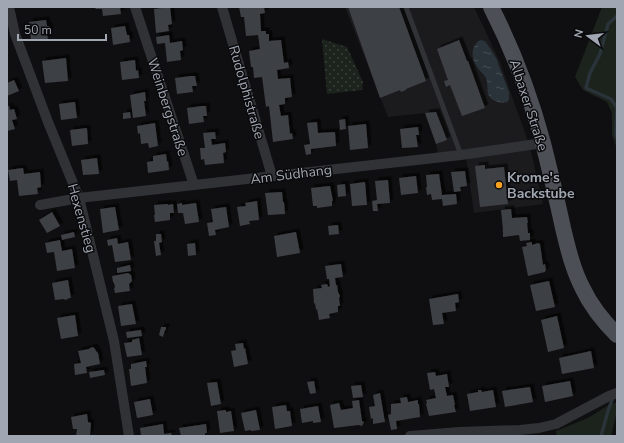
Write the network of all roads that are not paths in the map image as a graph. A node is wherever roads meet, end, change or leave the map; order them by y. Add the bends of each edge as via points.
1 (9, 7) edge
2 (135, 7) edge
3 (222, 7) edge
4 (406, 7) edge
5 (490, 7) edge
6 (543, 143) junction
7 (461, 155) junction
8 (272, 176) junction
9 (194, 185) junction
10 (79, 198) junction
11 (40, 205) dead end
12 (617, 335) edge
13 (613, 395) edge
14 (129, 436) edge
15 (410, 436) edge

1 - 10 street, Hexenstieg via 16,34 48,122
2 - 9 street, Weinbergstraße
3 - 8 street, Rudolphistraße
4 - 7 lane
5 - 6 main road, Albaxer Straße via 514,56 532,103
6 - 7 street, Am Südhang
6 - 12 main road, Albaxer Straße via 574,269 593,307
7 - 8 street, Am Südhang
8 - 9 street, Am Südhang
9 - 10 street, Am Südhang
10 - 11 street, Am Südhang
10 - 14 street, Hexenstieg via 114,341
13 - 15 street via 556,424 539,428

